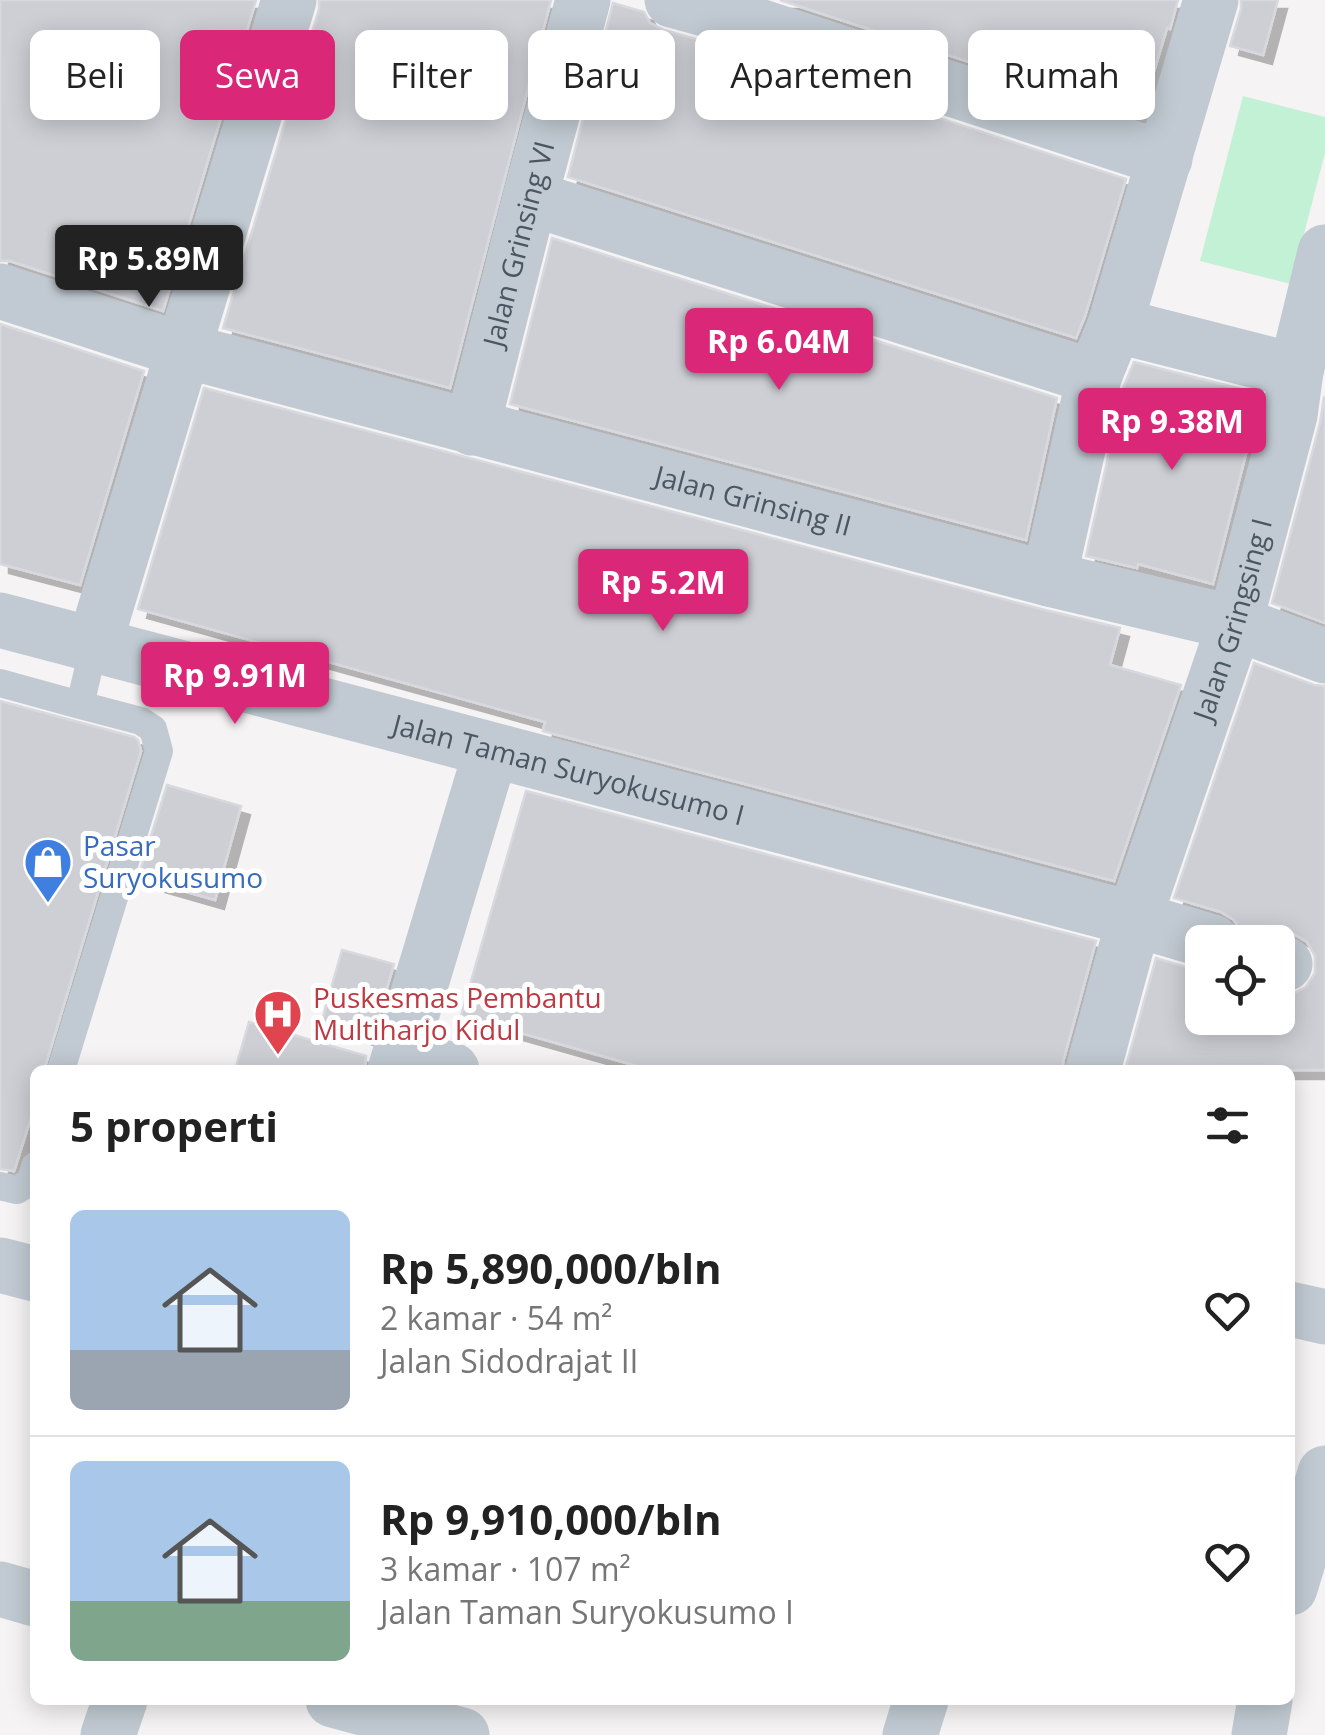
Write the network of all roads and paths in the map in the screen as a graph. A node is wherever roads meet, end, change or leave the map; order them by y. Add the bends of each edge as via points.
1 (289, 0) edge
2 (583, 0) edge
3 (1211, 0) edge
4 (705, 4) edge
5 (1165, 158) junction
6 (530, 198) junction
7 (1325, 252) edge
8 (0, 292) edge
9 (1116, 325) junction
10 (182, 350) junction
11 (1094, 377) junction
12 (1304, 403) edge
13 (472, 428) junction
14 (1049, 579) junction
15 (0, 620) edge
16 (1235, 623) junction
17 (94, 646) junction
18 (1325, 656) edge
19 (0, 683) edge
20 (80, 706) junction
21 (492, 751) junction
22 (1134, 920) junction
23 (1185, 934) edge
24 (398, 1062) edge
25 (63, 1065) edge
26 (1094, 1065) edge
27 (30, 1182) edge
28 (0, 1186) edge
29 (0, 1265) edge
30 (30, 1273) edge
31 (1295, 1310) edge
32 (1325, 1316) edge
33 (1325, 1473) edge
34 (1295, 1572) edge
35 (0, 1589) edge
36 (30, 1598) edge
37 (118, 1705) edge
38 (351, 1705) edge
39 (919, 1705) edge
40 (1264, 1705) edge
41 (108, 1735) edge
42 (462, 1735) edge
43 (910, 1735) edge
44 (1258, 1735) edge

1 - 10 street
2 - 6 street, Jalan Grinsing VI
3 - 5 street
4 - 5 street
5 - 9 street
6 - 11 street
6 - 13 street, Jalan Grinsing VI
7 - 12 street, Jalan Gringsing I
8 - 10 street, Jalan Grinsing II
9 - 11 street
9 - 12 street
10 - 13 street, Jalan Grinsing II
10 - 17 street
11 - 14 street
12 - 16 street, Jalan Gringsing I
13 - 14 street, Jalan Grinsing II
14 - 16 street, Jalan Grinsing II
15 - 17 street, Jalan Taman Suryokusumo I
16 - 18 street, Jalan Grinsing II
16 - 22 street, Jalan Gringsing I
17 - 20 lane
17 - 21 street, Jalan Taman Suryokusumo I
19 - 20 lane
20 - 25 lane via 140,721 153,729 159,751
21 - 22 street, Jalan Taman Suryokusumo I
21 - 24 street
22 - 23 street, Jalan Taman Suryokusumo I
22 - 26 street, Jalan Gringsing I
27 - 28 lane via 17,1190
29 - 30 street
31 - 32 street
33 - 34 street
35 - 36 street
37 - 41 street
38 - 42 street
39 - 43 street
40 - 44 street

